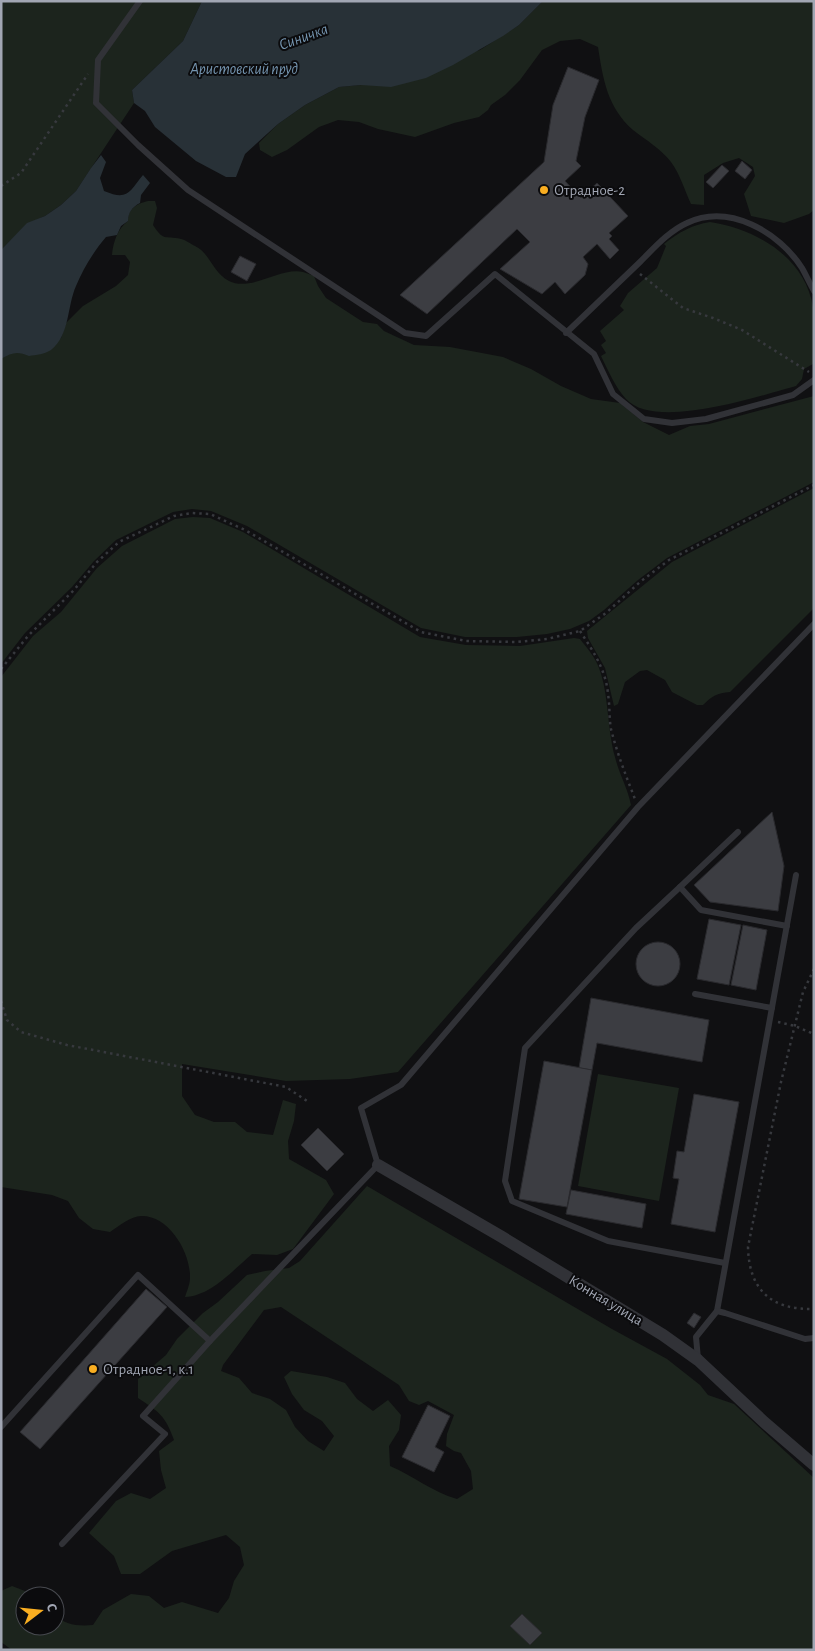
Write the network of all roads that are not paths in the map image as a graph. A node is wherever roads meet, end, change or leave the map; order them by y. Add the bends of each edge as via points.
1 (140, 1) edge
2 (814, 291) edge
3 (566, 333) junction
4 (814, 380) edge
5 (814, 624) edge
6 (738, 832) dead end
7 (796, 875) dead end
8 (680, 887) junction
9 (787, 926) junction
10 (695, 994) dead end
11 (772, 1008) junction
12 (378, 1165) junction
13 (726, 1262) junction
14 (717, 1311) junction
15 (814, 1338) edge
16 (210, 1341) junction
17 (698, 1360) junction
18 (1, 1427) edge
19 (814, 1465) edge
20 (62, 1544) dead end

1 - 3 lane via 98,60 96,103 188,190 405,333 426,336 495,274
2 - 3 lane via 801,267 783,245 763,229 723,217 704,217 686,223 666,238
3 - 4 lane via 594,354 614,394 644,419 672,423 706,419 793,395
5 - 12 lane via 638,807 401,1085 361,1108
6 - 8 lane
7 - 9 lane
8 - 9 lane via 701,910
8 - 13 lane via 636,928 525,1048 505,1181 512,1201 608,1241
9 - 11 lane
10 - 11 lane
11 - 13 lane
12 - 16 lane
12 - 17 street, Конная улица via 536,1257
13 - 14 lane
14 - 15 lane via 805,1339
14 - 17 lane via 696,1337
16 - 18 lane via 138,1276
16 - 20 lane via 143,1416 165,1434
17 - 19 street, Конная улица

